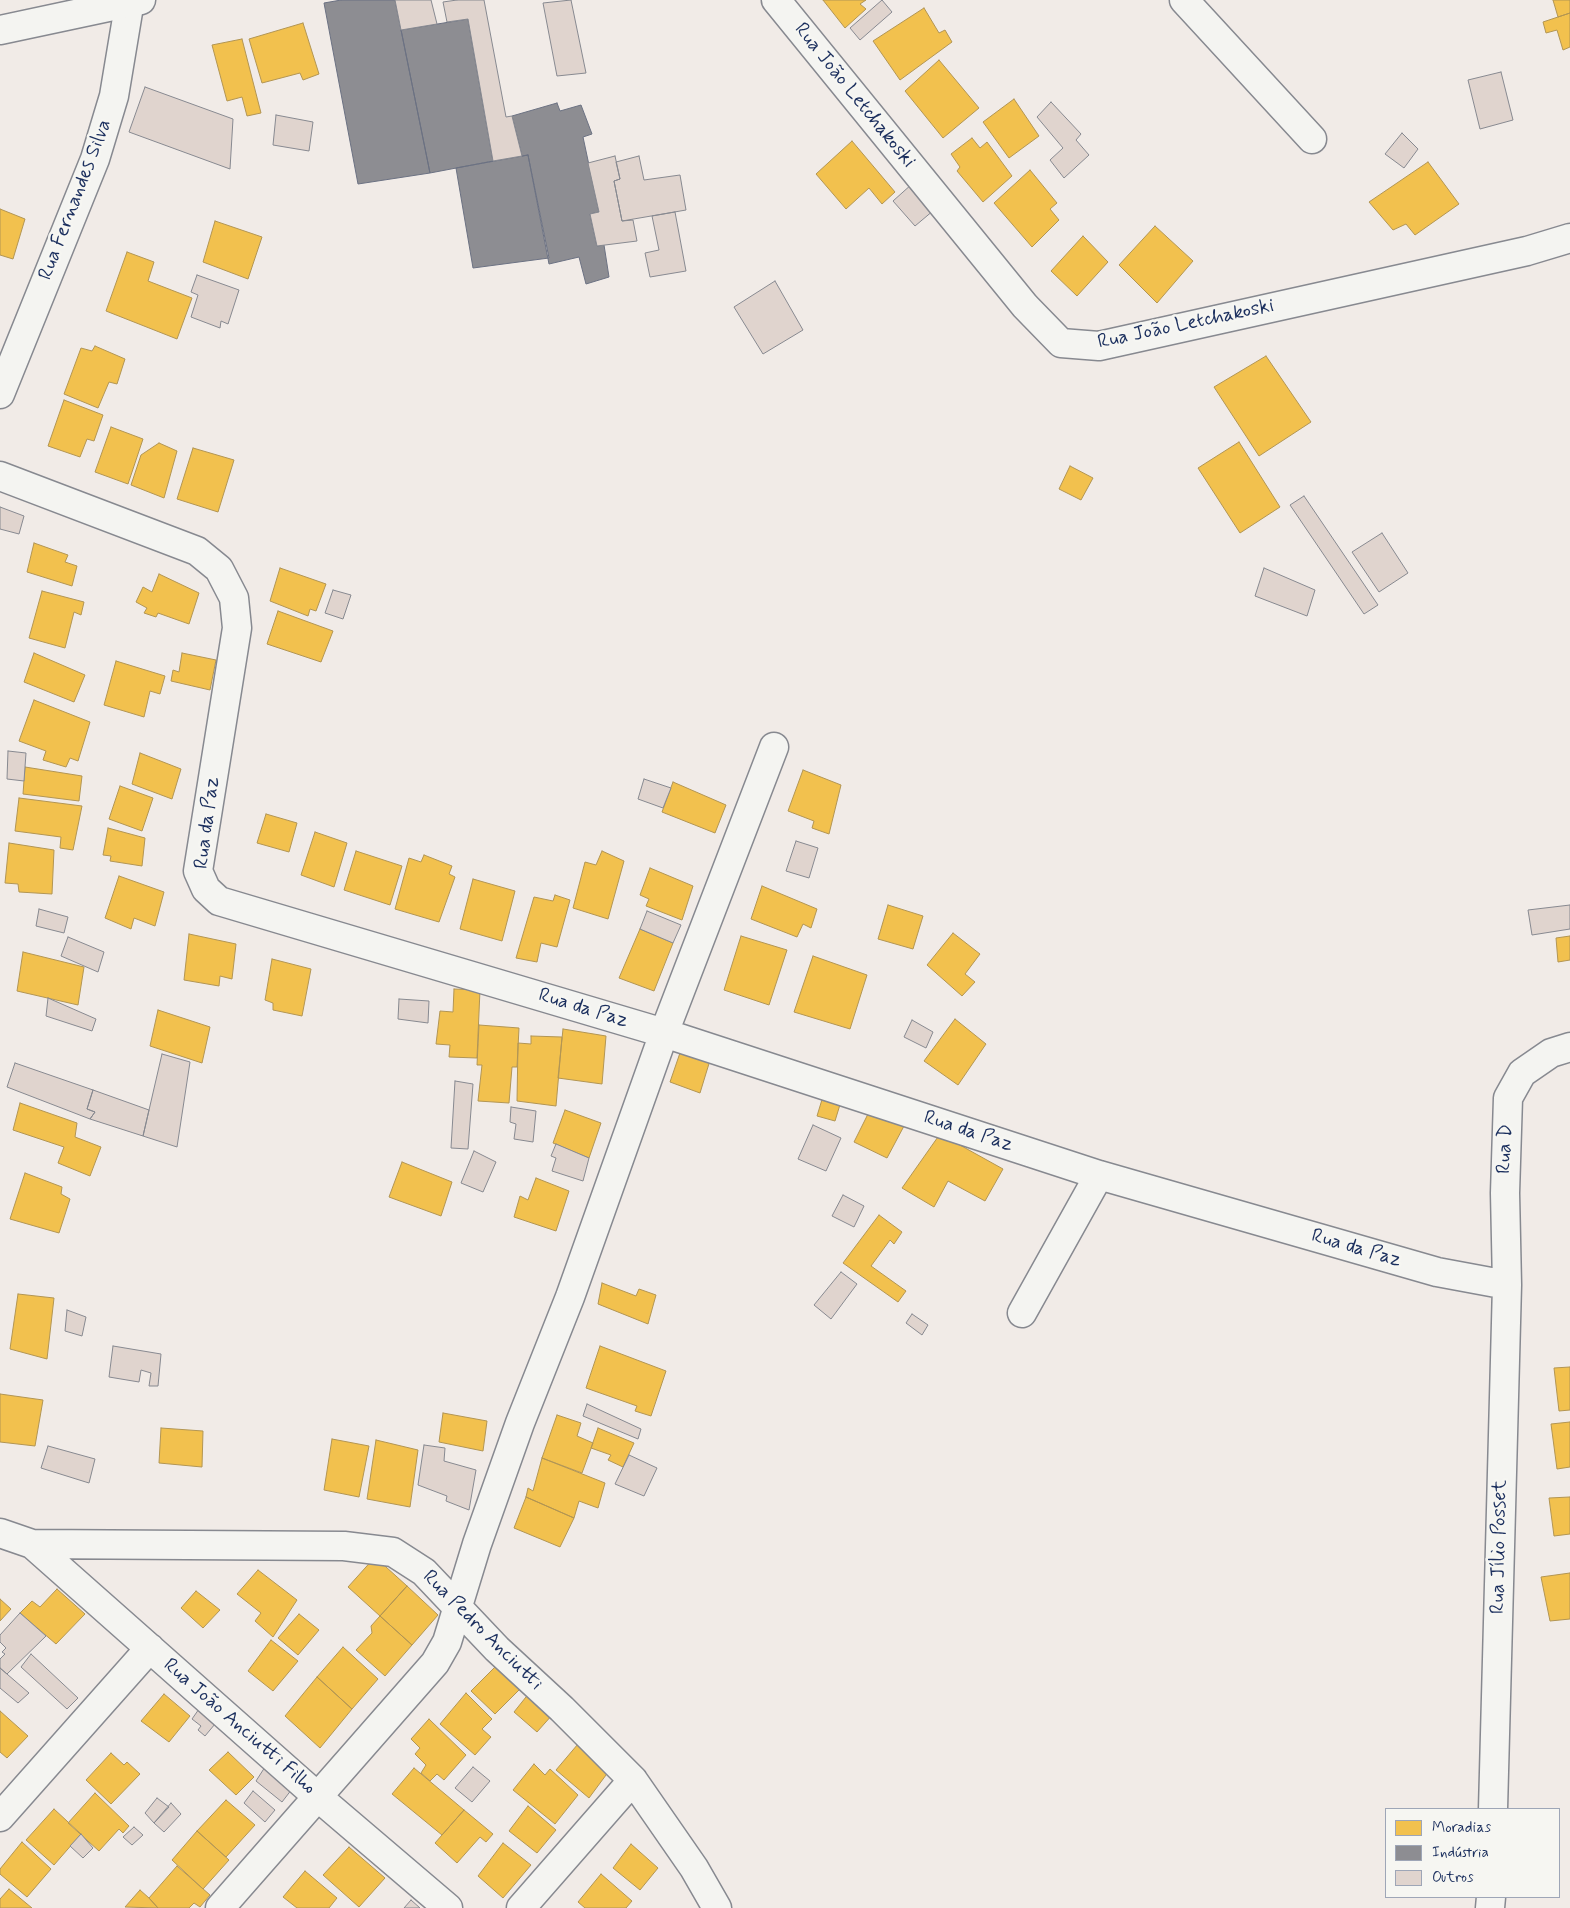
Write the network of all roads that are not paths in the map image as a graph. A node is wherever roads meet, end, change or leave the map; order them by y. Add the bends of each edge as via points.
1 (776, 0) edge
2 (1184, 0) edge
3 (134, 1) edge
4 (0, 30) edge
5 (1312, 138) dead end
6 (1570, 238) edge
7 (0, 394) edge
8 (0, 476) edge
9 (774, 747) dead end
10 (664, 1033) junction
11 (1570, 1047) edge
12 (1098, 1175) junction
13 (1507, 1285) junction
14 (1022, 1313) dead end
15 (0, 1533) edge
16 (32, 1544) junction
17 (457, 1607) junction
18 (150, 1648) junction
19 (633, 1780) junction
20 (319, 1798) junction
21 (1493, 1808) edge
22 (0, 1817) edge
23 (220, 1908) edge
24 (448, 1908) edge
25 (521, 1908) edge
26 (716, 1908) edge

1 - 6 main road, Rua João Letchakoski via 1025,306 1061,343 1099,346 1517,253
2 - 5 main road
3 - 4 main road
3 - 7 main road, Rua Fernandes Silva via 114,96 96,159
8 - 10 main road, Rua da Paz via 197,550 219,569 234,598 237,628 198,871 206,889 219,901
9 - 10 main road
10 - 12 main road, Rua da Paz
10 - 17 main road via 570,1297 520,1423
11 - 13 main road, Rua D via 1551,1053 1522,1073 1508,1098
12 - 13 main road, Rua da Paz via 1437,1272
12 - 14 main road
13 - 21 main road, Rua Jílio Posset
15 - 16 main road, Rua Pedro Anciutti
16 - 17 main road, Rua Pedro Anciutti via 344,1546 393,1552 424,1572
16 - 18 main road, Rua João Anciutti Filho
17 - 19 main road, Rua Pedro Anciutti
17 - 20 main road via 447,1642 435,1663
18 - 20 main road, Rua João Anciutti Filho
18 - 22 main road
19 - 25 main road
19 - 26 main road, Rua Pedro Anciutti via 694,1868
20 - 23 main road
20 - 24 main road, Rua João Anciutti Filho

